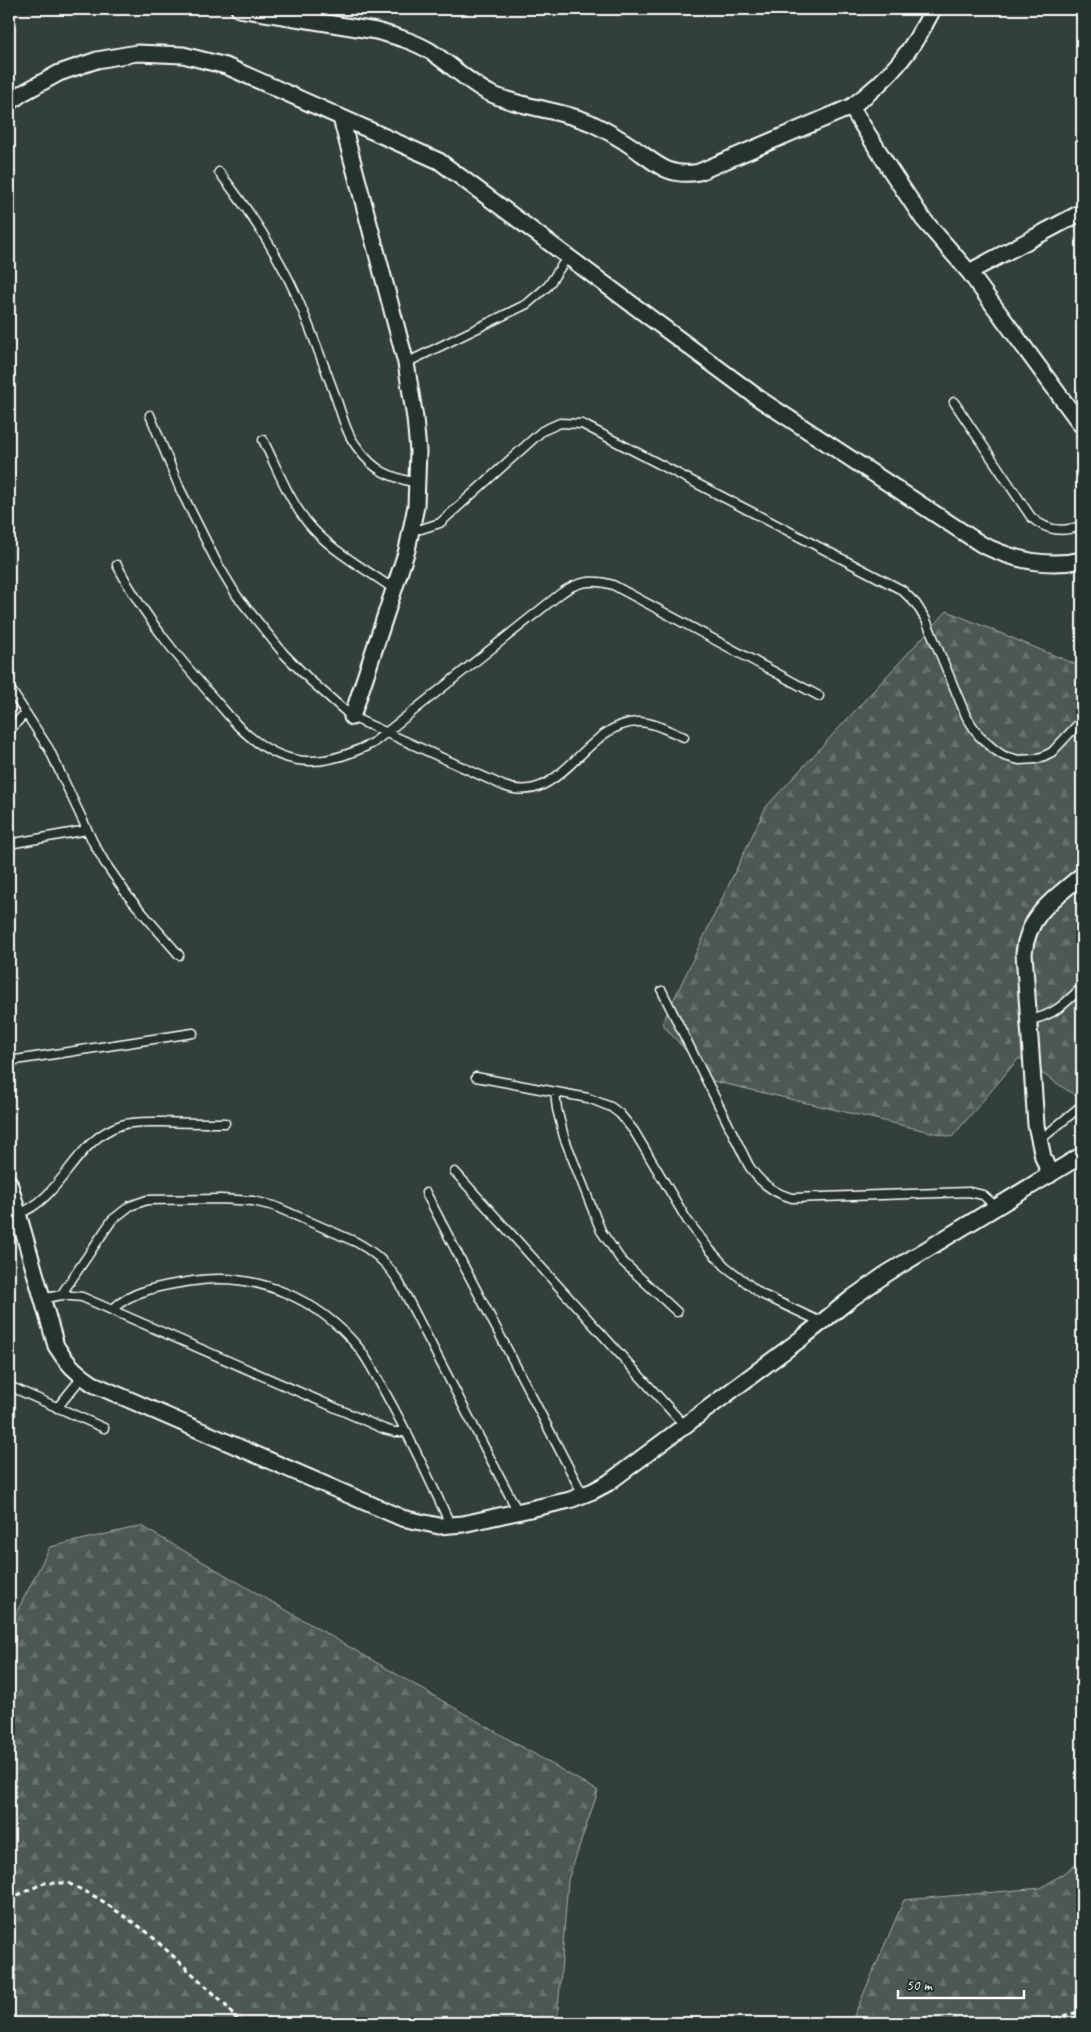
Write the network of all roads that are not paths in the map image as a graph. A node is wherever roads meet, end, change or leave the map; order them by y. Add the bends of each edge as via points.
1 (239, 9) edge
2 (933, 9) edge
3 (9, 103) edge
4 (852, 107) junction
5 (341, 118) junction
6 (219, 172) dead end
7 (1082, 212) edge
8 (568, 256) junction
9 (968, 272) junction
10 (406, 363) junction
11 (954, 402) dead end
12 (150, 415) dead end
13 (1080, 417) edge
14 (264, 440) dead end
15 (417, 483) junction
16 (1082, 525) edge
17 (412, 530) junction
18 (1082, 560) edge
19 (117, 565) dead end
20 (395, 590) junction
21 (9, 688) edge
22 (819, 696) dead end
23 (25, 713) junction
24 (352, 717) junction
25 (1082, 720) edge
26 (9, 731) edge
27 (388, 733) junction
28 (684, 737) dead end
29 (87, 830) junction
30 (9, 844) edge
31 (1082, 875) edge
32 (179, 955) dead end
33 (1082, 987) edge
34 (662, 991) dead end
35 (1028, 1020) junction
36 (192, 1033) dead end
37 (9, 1061) edge
38 (476, 1077) dead end
39 (555, 1092) junction
40 (1082, 1105) edge
41 (225, 1123) dead end
42 (1039, 1141) junction
43 (1082, 1155) edge
44 (455, 1172) dead end
45 (1050, 1174) junction
46 (9, 1182) edge
47 (426, 1193) dead end
48 (996, 1207) junction
49 (18, 1214) junction
50 (61, 1294) junction
51 (42, 1299) junction
52 (112, 1310) junction
53 (677, 1312) dead end
54 (820, 1322) junction
55 (82, 1377) junction
56 (9, 1386) edge
57 (57, 1408) junction
58 (685, 1426) junction
59 (104, 1428) dead end
60 (407, 1432) junction
61 (583, 1495) junction
62 (518, 1512) junction
63 (451, 1526) junction

1 - 4 street via 397,37 429,51 487,92 592,124 662,168 679,174 699,172
2 - 4 street via 900,64
3 - 5 street via 41,83 78,66 117,55 160,53 226,66
4 - 9 street via 923,218
5 - 8 street via 439,161
5 - 10 street
6 - 15 lane via 257,224 289,279 353,442 367,459 392,478
7 - 9 street
8 - 10 lane via 548,286 527,304
8 - 18 street via 761,400 981,544 1027,561 1061,563
9 - 13 street
10 - 15 street via 415,418
11 - 16 lane via 1031,517 1043,526 1058,530
12 - 24 lane via 196,525 238,596 284,654
14 - 20 lane via 293,501 308,524 334,547
15 - 17 street
17 - 20 street
17 - 25 lane via 440,524 542,431 560,423 582,424 902,590 926,620 972,727 1004,756 1019,760 1044,756 1052,752
19 - 27 lane via 168,646 237,725 258,744 282,756 305,762 341,757
20 - 24 street
21 - 23 lane
22 - 27 lane via 613,585 593,581 567,589
23 - 26 lane
23 - 29 lane via 49,749
24 - 27 lane
27 - 28 lane via 504,786 522,790 545,785 604,734 620,725 644,722
29 - 30 lane
29 - 32 lane via 128,896
31 - 35 street via 1044,908 1028,932 1024,953
33 - 35 lane via 1056,1010
34 - 48 lane via 749,1166 768,1187 792,1198 969,1192 982,1195
35 - 42 street
36 - 37 lane
38 - 39 lane
39 - 53 lane via 564,1137 601,1231 621,1260
39 - 54 lane via 600,1102 620,1114 634,1130 688,1220 710,1250 760,1294
40 - 42 lane
41 - 49 lane via 131,1122 108,1130 84,1148 45,1197
42 - 45 street
43 - 45 street
44 - 58 lane
45 - 48 street
46 - 49 street
47 - 61 lane
48 - 54 street via 886,1274
49 - 51 street
50 - 51 lane
50 - 52 lane via 82,1297
50 - 62 lane via 112,1220 130,1206 146,1200 252,1201 274,1206 356,1242 376,1254 396,1277
51 - 55 street via 56,1346
52 - 60 lane via 384,1429
52 - 60 lane via 128,1298 202,1280 236,1280 286,1292 319,1311 352,1341 368,1360
54 - 58 street
55 - 57 lane
55 - 63 street via 402,1518 427,1525
56 - 57 lane
57 - 59 lane
58 - 61 street via 608,1483
60 - 63 lane
61 - 62 street
62 - 63 street

